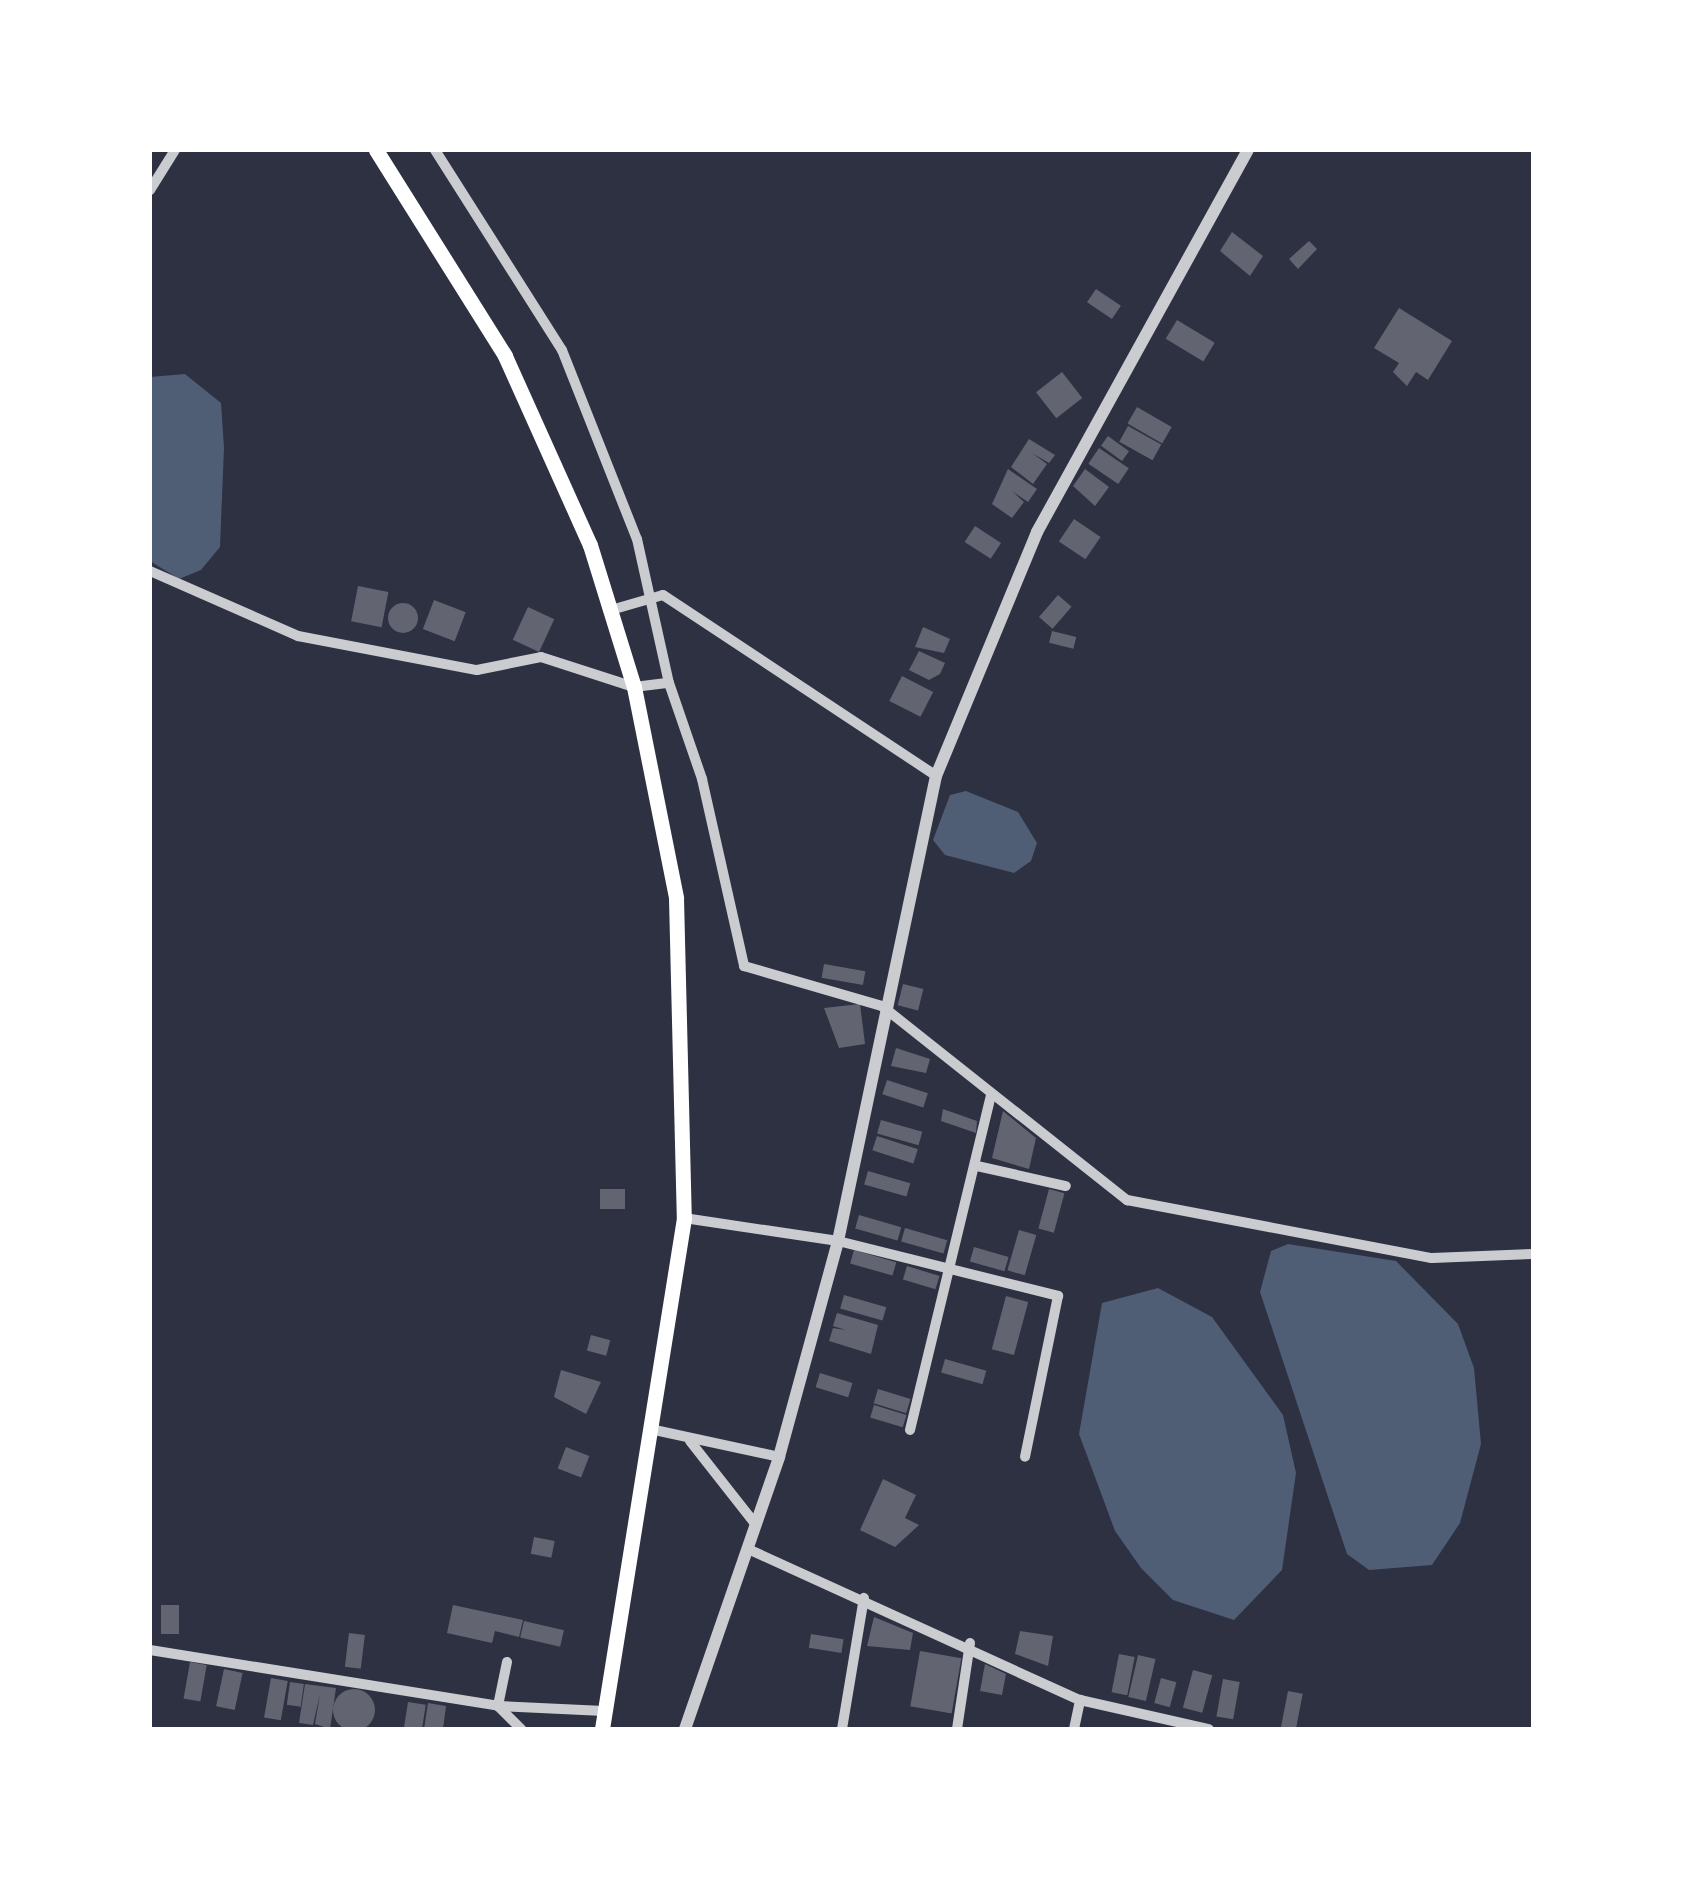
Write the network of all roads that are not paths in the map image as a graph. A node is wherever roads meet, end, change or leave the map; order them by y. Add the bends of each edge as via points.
1 (174, 150) edge
2 (376, 150) edge
3 (435, 150) edge
4 (1248, 150) edge
5 (150, 190) edge
6 (150, 571) edge
7 (646, 593) junction
8 (611, 610) junction
9 (669, 683) junction
10 (634, 687) junction
11 (936, 776) junction
12 (882, 1006) junction
13 (990, 1096) junction
14 (976, 1166) junction
15 (1066, 1186) dead end
16 (684, 1218) junction
17 (838, 1241) junction
18 (1533, 1254) edge
19 (950, 1269) junction
20 (650, 1429) junction
21 (910, 1430) dead end
22 (690, 1441) junction
23 (1025, 1456) dead end
24 (778, 1457) junction
25 (756, 1525) junction
26 (748, 1549) junction
27 (864, 1598) junction
28 (970, 1644) junction
29 (150, 1650) edge
30 (508, 1662) dead end
31 (1080, 1700) junction
32 (498, 1706) junction
33 (604, 1711) junction
34 (1184, 1727) edge
35 (521, 1729) edge
36 (602, 1729) edge
37 (685, 1729) edge
38 (842, 1729) edge
39 (957, 1729) edge
40 (1074, 1729) edge
41 (1209, 1729) edge

1 - 5 street
2 - 8 main road via 505,356
3 - 7 street via 562,350 637,539
4 - 11 street via 1036,532
6 - 10 street via 298,636 477,670 566,660
7 - 8 street
7 - 9 street
7 - 11 street
8 - 10 main road
9 - 10 street
9 - 12 street via 702,779 738,958 768,980
10 - 16 main road via 676,898
11 - 12 street
12 - 13 street
12 - 17 street
13 - 14 street
13 - 18 street via 1127,1200 1432,1258
14 - 15 street
14 - 19 street
16 - 17 street
16 - 20 main road
17 - 19 street
17 - 24 street
19 - 21 street
19 - 23 street via 1058,1296
20 - 22 street
20 - 33 main road
22 - 24 street
22 - 25 street
24 - 25 street
25 - 26 street
26 - 27 street
26 - 37 street
27 - 28 street
27 - 38 street
28 - 31 street
28 - 39 street
29 - 32 street
30 - 32 street
31 - 34 street
31 - 40 street
32 - 33 street
32 - 35 street
33 - 36 main road
34 - 41 street

